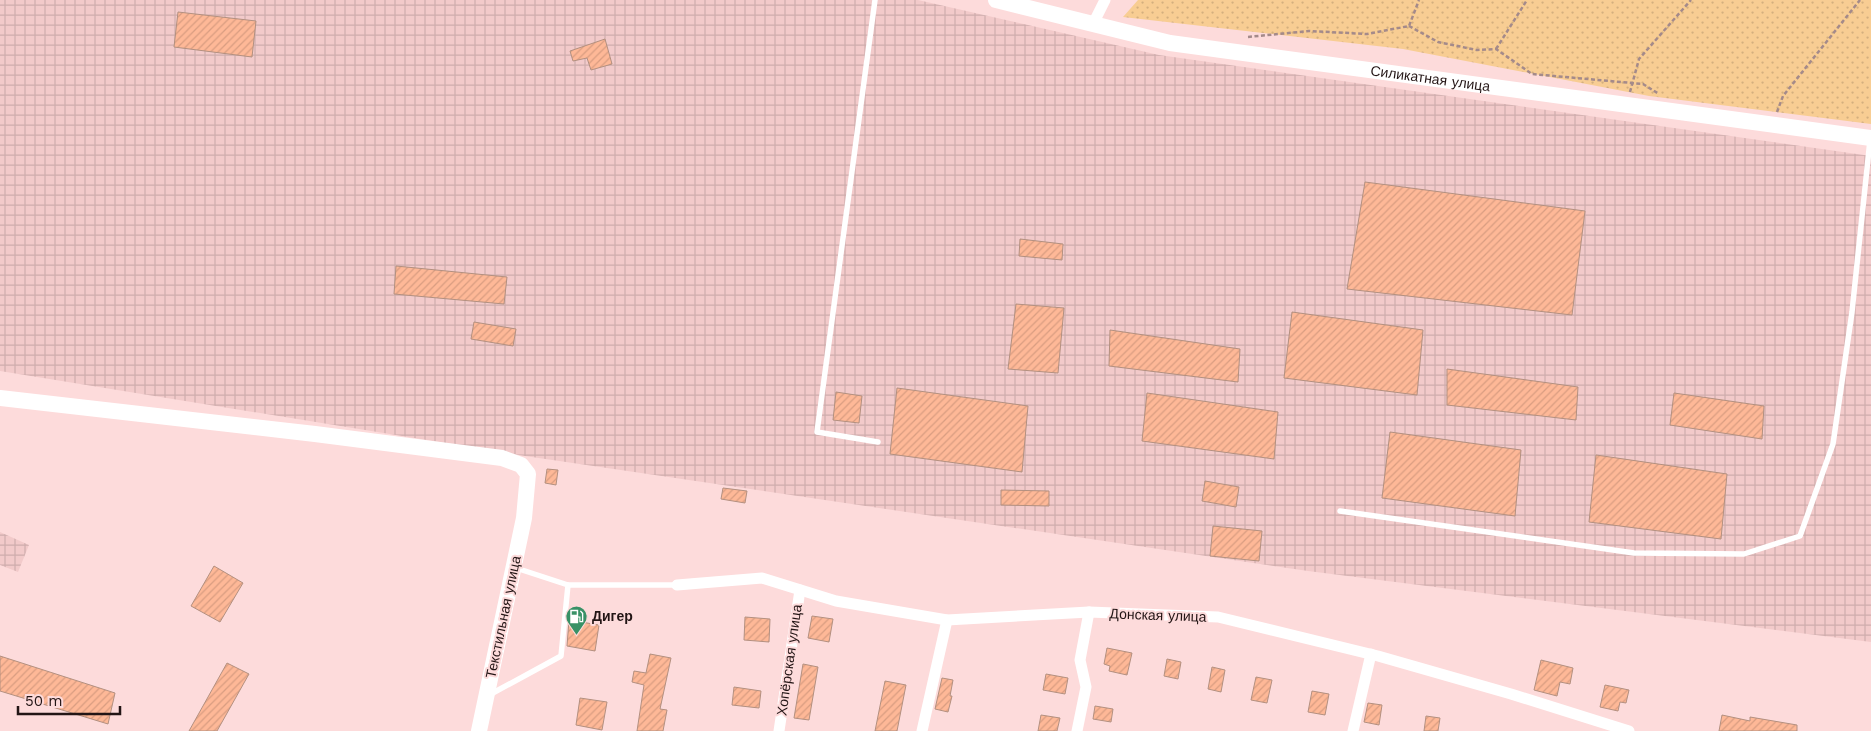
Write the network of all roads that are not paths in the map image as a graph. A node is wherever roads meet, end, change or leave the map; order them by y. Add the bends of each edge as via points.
1 (875, 0) edge
2 (996, 0) edge
3 (1106, 0) edge
4 (1093, 24) junction
5 (1871, 138) edge
6 (0, 398) edge
7 (878, 442) dead end
8 (1340, 511) dead end
9 (513, 567) junction
10 (568, 585) junction
11 (677, 585) joint
12 (800, 590) junction
13 (1089, 612) junction
14 (947, 620) junction
15 (1371, 654) junction
16 (487, 696) junction
17 (480, 731) edge
18 (779, 731) edge
19 (922, 731) edge
20 (1077, 731) edge
21 (1353, 731) edge
22 (1626, 731) edge

1 - 7 lane via 817,432
2 - 4 street, Силикатная улица
3 - 4 street
4 - 5 street, Силикатная улица via 1170,43
5 - 8 lane via 1852,312 1833,444 1800,536 1744,554 1634,553
6 - 9 street, Текстильная улица via 502,458 521,465 528,474 524,518
9 - 10 lane
9 - 16 street, Текстильная улица
10 - 11 lane
10 - 16 lane via 561,656
11 - 12 street, Донская улица via 762,578
12 - 14 street, Донская улица via 836,601
12 - 18 street, Хопёрская улица
13 - 14 street, Донская улица
13 - 15 street, Донская улица via 1218,617
13 - 20 street via 1080,660 1086,687
14 - 19 street
15 - 21 street
15 - 22 street, Донская улица
16 - 17 street, Текстильная улица

